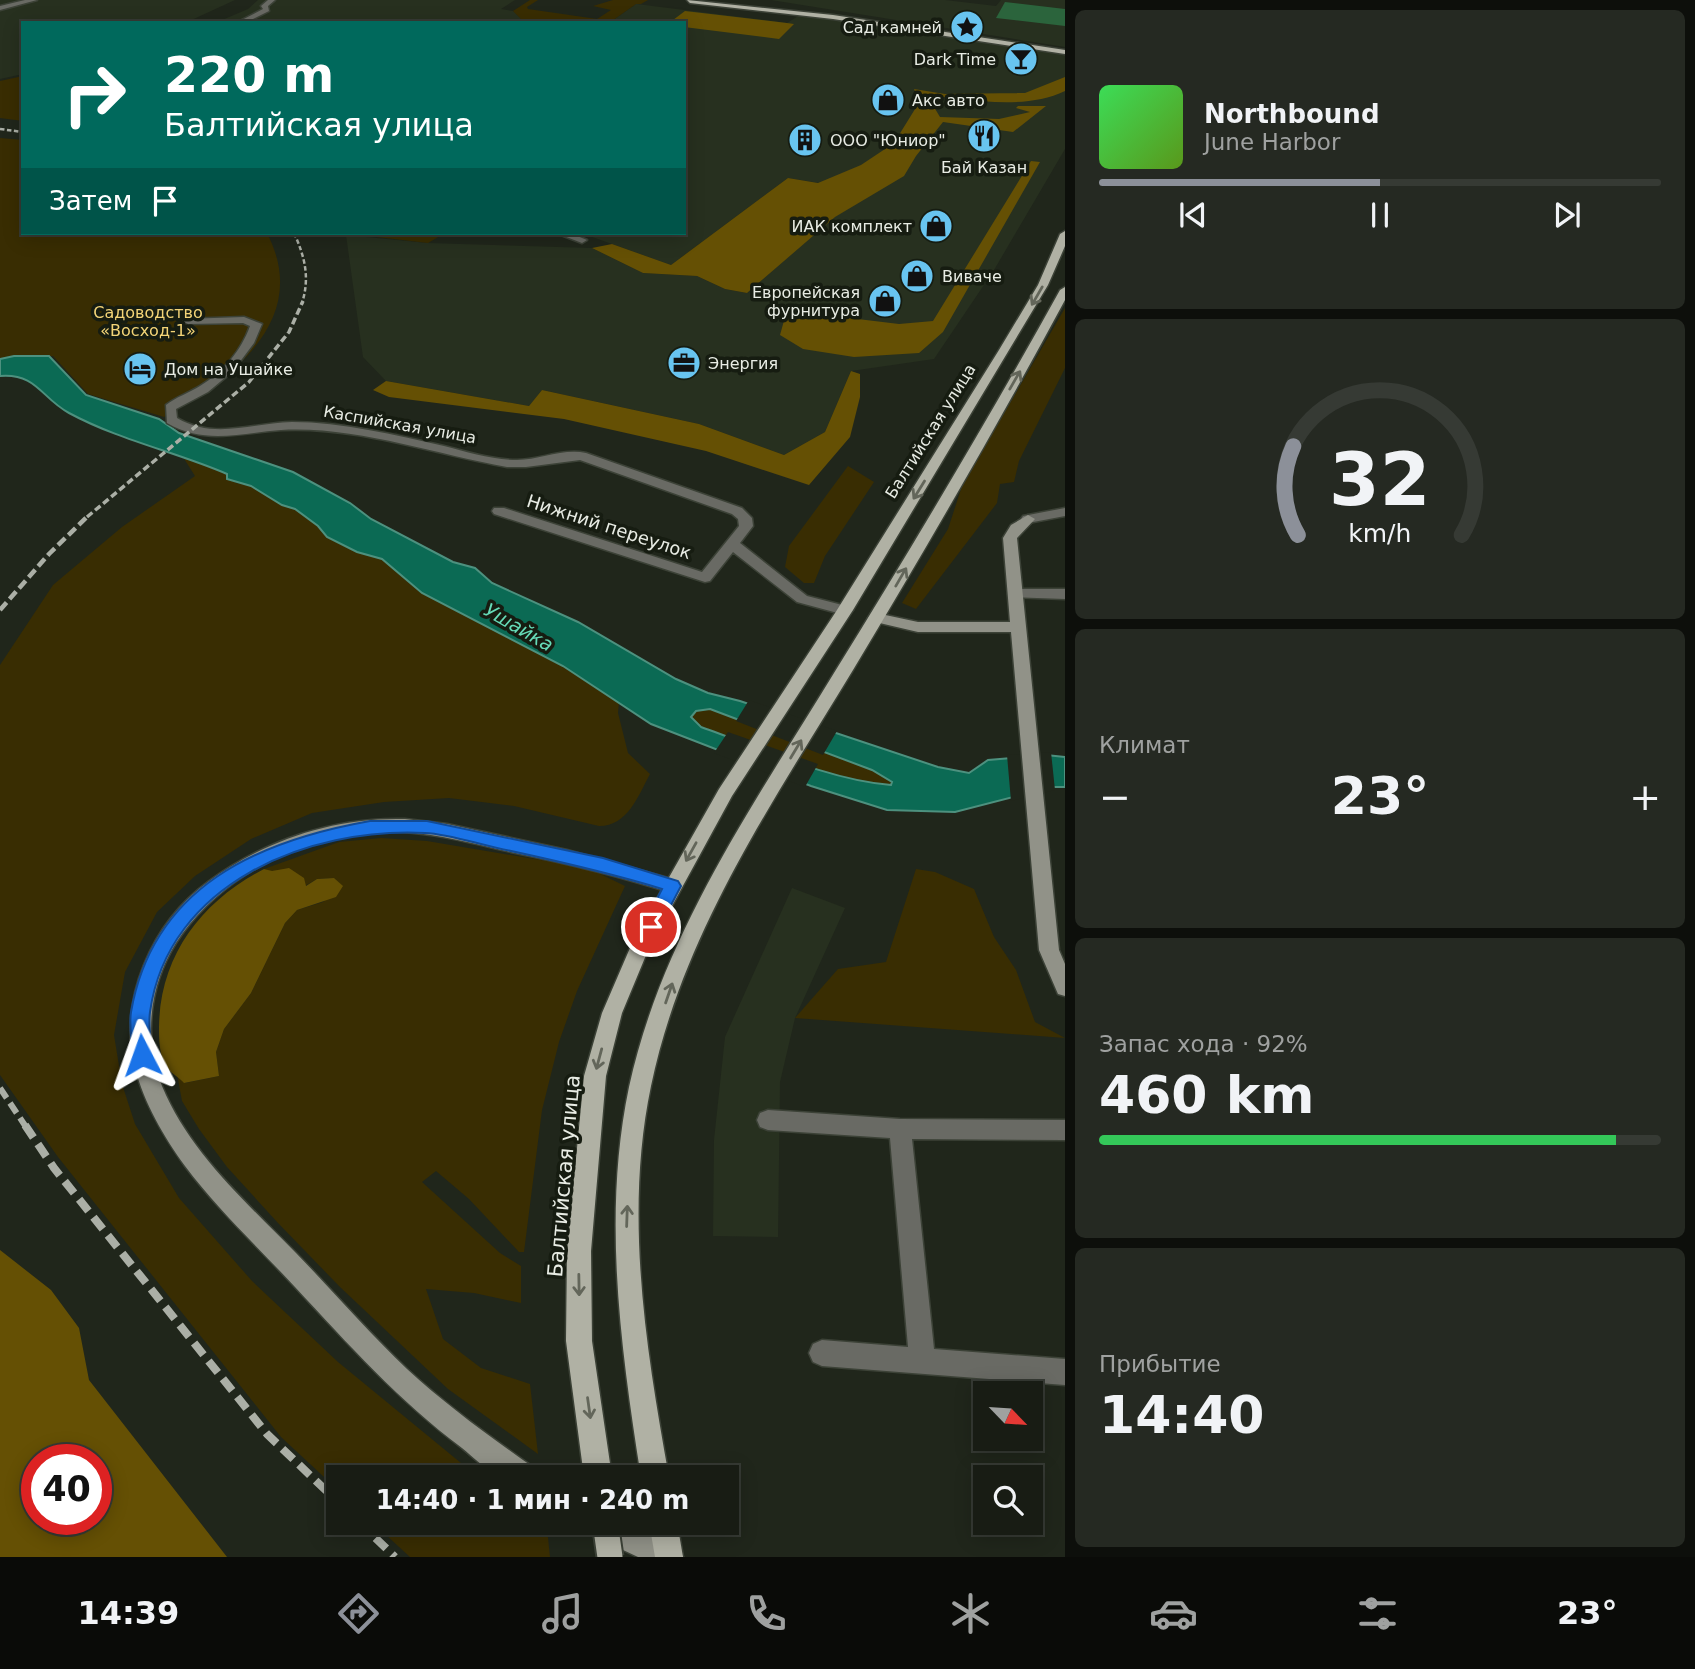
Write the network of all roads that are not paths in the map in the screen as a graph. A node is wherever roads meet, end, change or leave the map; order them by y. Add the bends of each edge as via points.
1 (34, 0) edge
2 (272, 0) edge
3 (680, 0) edge
4 (697, 0) edge
5 (761, 0) edge
6 (690, 1) edge
7 (264, 6) junction
8 (0, 8) edge
9 (232, 21) edge
10 (243, 21) edge
11 (1065, 50) edge
12 (1065, 233) edge
13 (567, 235) edge
14 (582, 240) dead end
15 (1065, 290) edge
16 (188, 321) dead end
17 (499, 511) dead end
18 (1065, 512) edge
19 (733, 545) junction
20 (1015, 594) junction
21 (1065, 594) edge
22 (845, 610) junction
23 (876, 618) junction
24 (1017, 627) junction
25 (672, 886) junction
26 (1065, 988) edge
27 (768, 1120) dead end
28 (900, 1129) junction
29 (1065, 1130) edge
30 (822, 1353) dead end
31 (922, 1360) junction
32 (1065, 1371) edge
33 (507, 1465) edge
34 (596, 1465) edge
35 (653, 1465) edge
36 (607, 1535) edge
37 (623, 1535) edge
38 (665, 1535) edge
39 (610, 1557) edge
40 (669, 1557) edge

1 - 8 street
2 - 7 street
3 - 6 main road
4 - 6 main road
5 - 11 main road
6 - 11 main road
7 - 9 street
7 - 10 street via 267,10
12 -> 22 main road, Балтийская улица via 1024,318
13 - 14 street
23 -> 15 main road
16 - 19 street, Каспийская улица via 256,324 251,341 225,373 170,408 175,424 218,434 288,426 341,429 522,464 581,456 737,511 745,517 746,526
17 - 19 street, Нижний переулок via 705,578
18 - 20 street via 1028,519 1016,528 1010,538
19 - 22 street via 802,599
20 - 21 street
20 - 24 street
22 -> 25 main road, Балтийская улица via 725,793
23 - 24 street via 918,627
35 -> 23 main road via 634,1357 626,1247 629,1159 640,1086 678,966 714,892
24 - 26 street via 1049,950
25 - 33 street via 603,864 427,827 350,829 257,859 202,896 179,920 147,984 140,1014 142,1055 178,1137 228,1199 413,1393
25 -> 34 main road, Балтийская улица via 612,1013 595,1076 579,1251 579,1340
27 - 28 street
28 - 29 street
28 - 31 street
30 - 31 street
31 - 32 street
36 - 39 main road, bridge
37 - 40 street
38 - 40 main road

